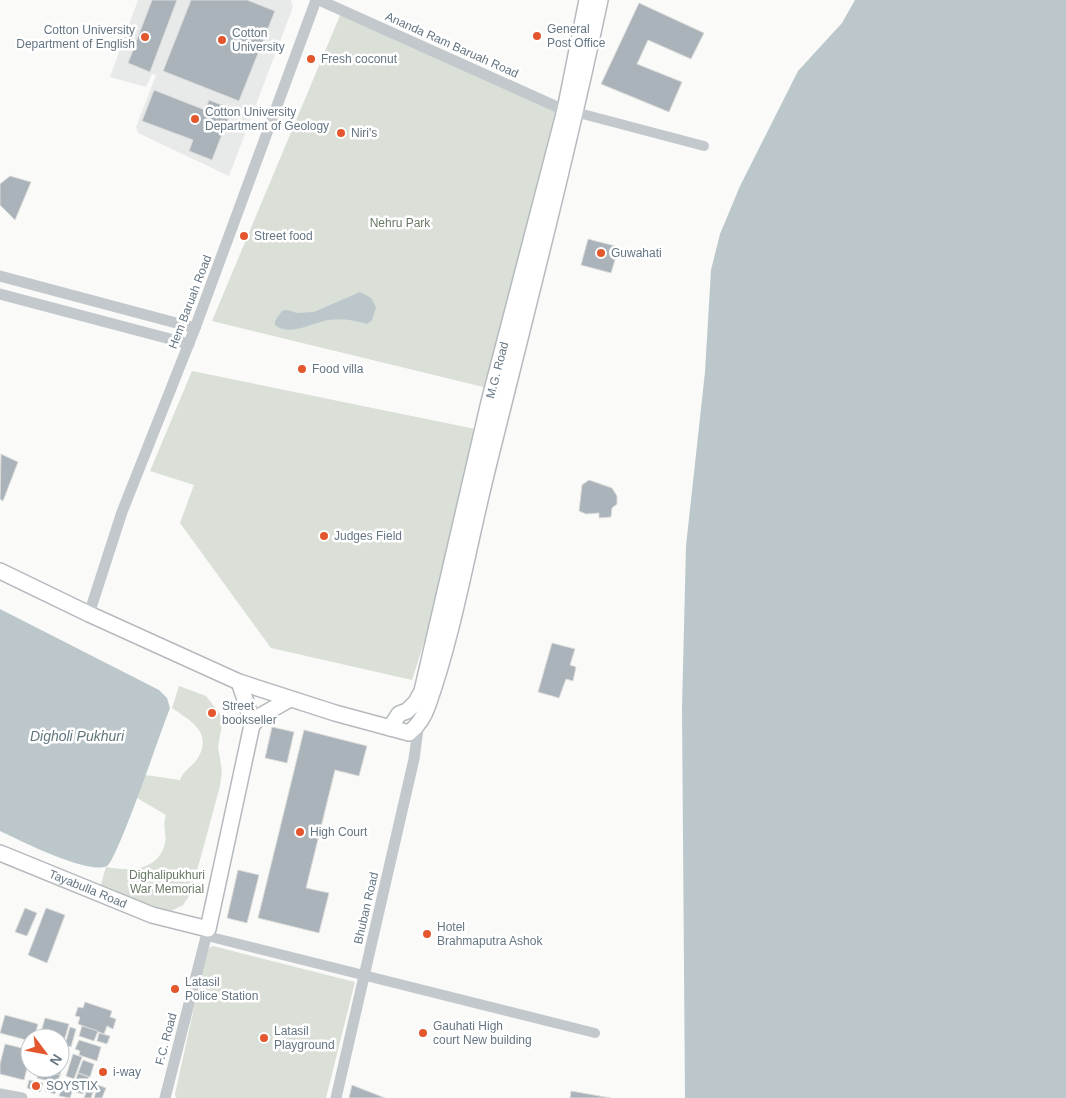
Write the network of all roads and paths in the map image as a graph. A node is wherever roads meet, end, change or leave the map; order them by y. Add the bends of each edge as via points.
1 (317, 0) edge
2 (587, 0) edge
3 (600, 0) edge
4 (570, 111) junction
5 (704, 146) dead end
6 (0, 276) edge
7 (0, 294) edge
8 (196, 328) junction
9 (189, 344) junction
10 (0, 571) edge
11 (89, 614) junction
12 (239, 682) junction
13 (290, 699) junction
14 (416, 702) junction
15 (420, 724) junction
16 (252, 725) junction
17 (390, 728) junction
18 (0, 853) edge
19 (207, 933) junction
20 (365, 974) junction
21 (595, 1033) dead end
22 (0, 1094) edge
23 (22, 1098) edge
24 (165, 1098) edge
25 (336, 1098) edge

1 - 4 street, Ananda Ram Baruah Road
1 - 8 street, Hem Baruah Road
2 - 4 main road, M.G. Road
3 - 4 main road
4 - 5 street
4 - 14 main road, M.G. Road via 489,402 422,692
4 - 15 main road via 443,656
6 - 8 street
7 - 9 street
8 - 9 street, Hem Baruah Road
9 - 11 street, Hem Baruah Road via 122,512
10 - 11 main road
11 - 12 main road
12 - 13 main road
12 - 16 main road
13 - 16 main road
13 - 17 main road
14 - 15 street
14 - 17 main road via 398,714
15 - 17 main road via 409,732
15 - 20 street, Bhuban Road
16 - 19 main road
18 - 19 main road, Tayabulla Road via 152,915
19 - 20 street
19 - 24 street, F.C. Road
20 - 21 street
20 - 25 street, Bhuban Road
22 - 23 street

